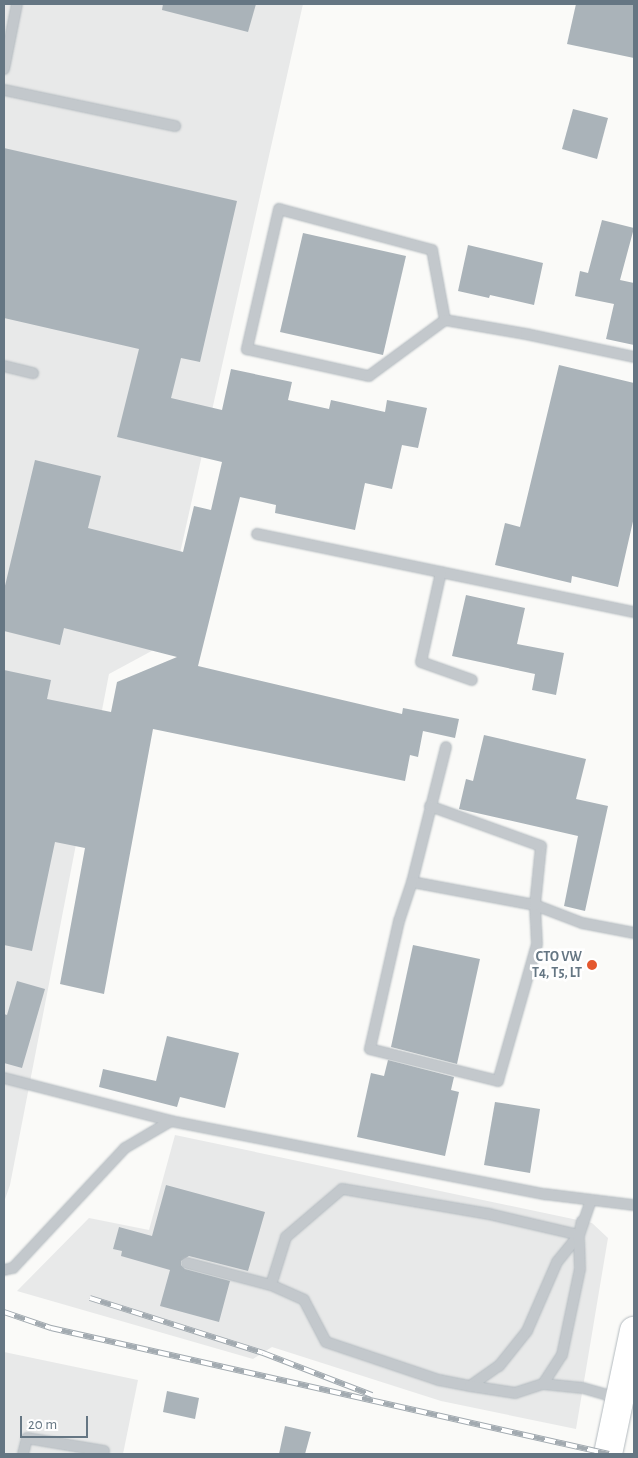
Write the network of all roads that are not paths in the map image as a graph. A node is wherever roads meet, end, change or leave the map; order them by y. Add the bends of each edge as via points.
1 (17, 4) edge
2 (4, 69) edge
3 (4, 90) edge
4 (174, 126) dead end
5 (445, 320) junction
6 (634, 357) edge
7 (4, 366) edge
8 (33, 373) dead end
9 (257, 534) dead end
10 (441, 572) junction
11 (634, 612) edge
12 (472, 680) dead end
13 (446, 747) dead end
14 (430, 806) junction
15 (412, 882) junction
16 (535, 905) junction
17 (634, 932) edge
18 (4, 1078) edge
19 (171, 1121) junction
20 (591, 1200) junction
21 (634, 1205) edge
22 (579, 1235) junction
23 (187, 1263) dead end
24 (4, 1270) edge
25 (271, 1285) junction
26 (634, 1331) edge
27 (543, 1384) junction
28 (470, 1386) junction
29 (619, 1399) junction
30 (23, 1454) edge
31 (103, 1454) edge
32 (608, 1454) edge

1 - 2 lane
3 - 4 lane
5 - 5 lane via 432,250 279,209 247,349 369,376
5 - 6 lane
7 - 8 lane
9 - 10 lane
10 - 11 lane
10 - 12 lane via 421,662
13 - 14 lane
14 - 15 lane
14 - 16 lane via 541,846
15 - 16 lane
15 - 16 lane via 399,921 370,1049 498,1081 536,944
16 - 17 lane via 582,923
18 - 19 lane
19 - 20 lane via 544,1194
19 - 24 lane via 125,1148 13,1268
20 - 21 lane
20 - 22 lane
22 - 25 lane via 489,1214 342,1189 286,1237
22 - 27 lane via 580,1268 562,1355
22 - 28 lane via 557,1262 527,1331 499,1366
23 - 25 lane
25 - 28 lane via 304,1300 326,1342 439,1380
26 - 29 main road
27 - 28 lane via 515,1392
27 - 29 lane via 583,1388
29 - 32 main road
30 - 31 lane via 26,1438 104,1451

